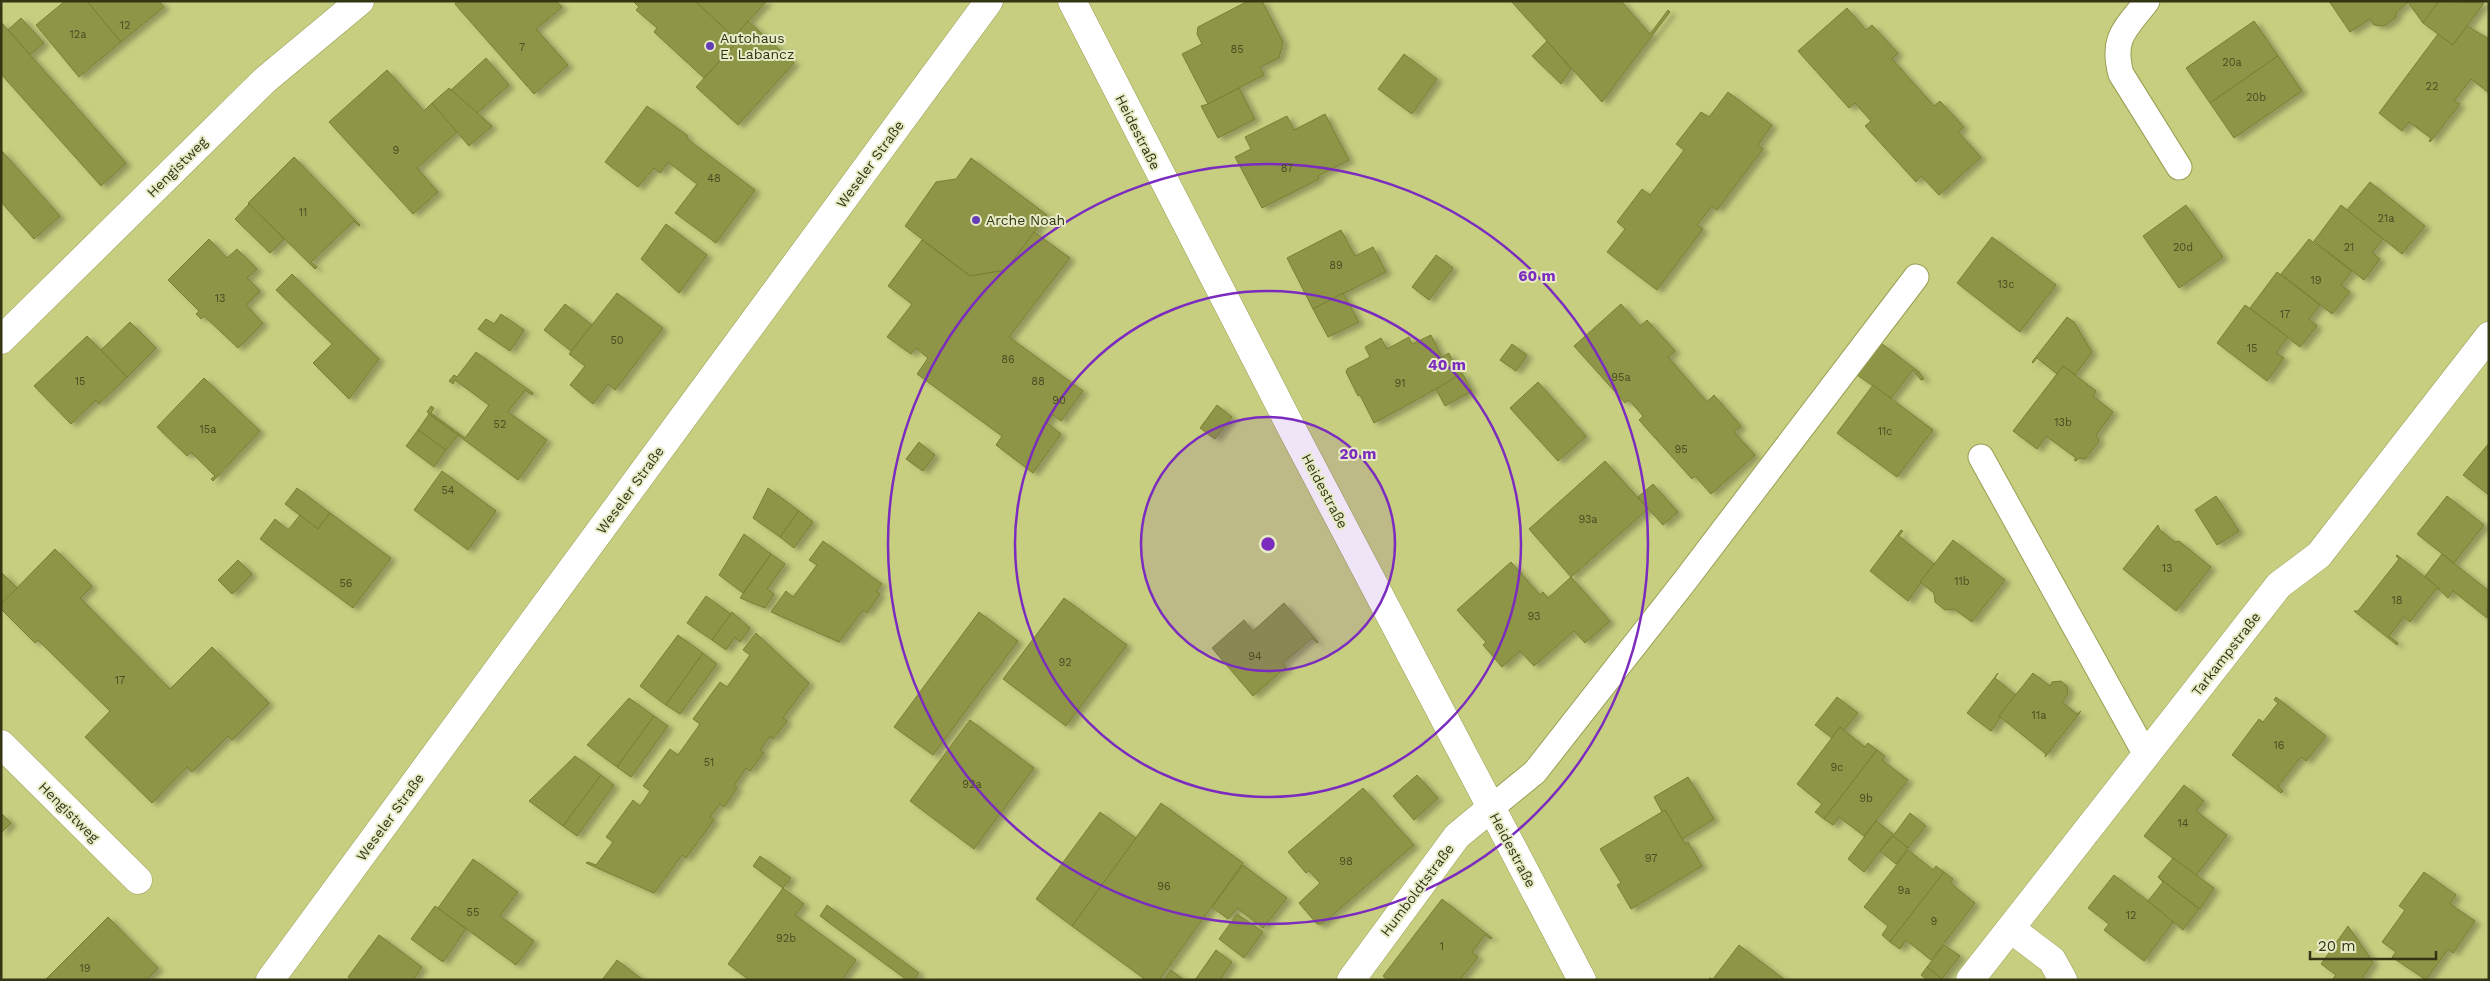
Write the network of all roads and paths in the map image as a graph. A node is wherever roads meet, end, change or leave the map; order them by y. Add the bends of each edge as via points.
1 (360, 1) edge
2 (990, 1) edge
3 (1072, 1) edge
4 (2147, 1) edge
5 (2179, 167) dead end
6 (1916, 277) dead end
7 (2489, 336) edge
8 (1, 340) edge
9 (1981, 457) dead end
10 (1, 744) edge
11 (2146, 755) junction
12 (1491, 808) junction
13 (138, 880) dead end
14 (2011, 929) junction
15 (270, 980) edge
16 (1351, 980) edge
17 (1582, 980) edge
18 (1970, 980) edge
19 (2063, 980) edge

1 - 8 street, Hengistweg via 265,80
2 - 15 street, Weseler Straße
3 - 12 street, Heidestraße
4 - 5 lane via 2122,34 2116,57 2121,74
6 - 12 lane via 1536,772
7 - 11 street, Tarkampstraße via 2319,555 2279,585
9 - 11 lane
10 - 13 street, Hengistweg
11 - 14 street, Tarkampstraße
12 - 16 street, Humboldtstraße via 1458,836
12 - 17 street, Heidestraße
14 - 18 street, Tarkampstraße
14 - 19 street via 2052,960

